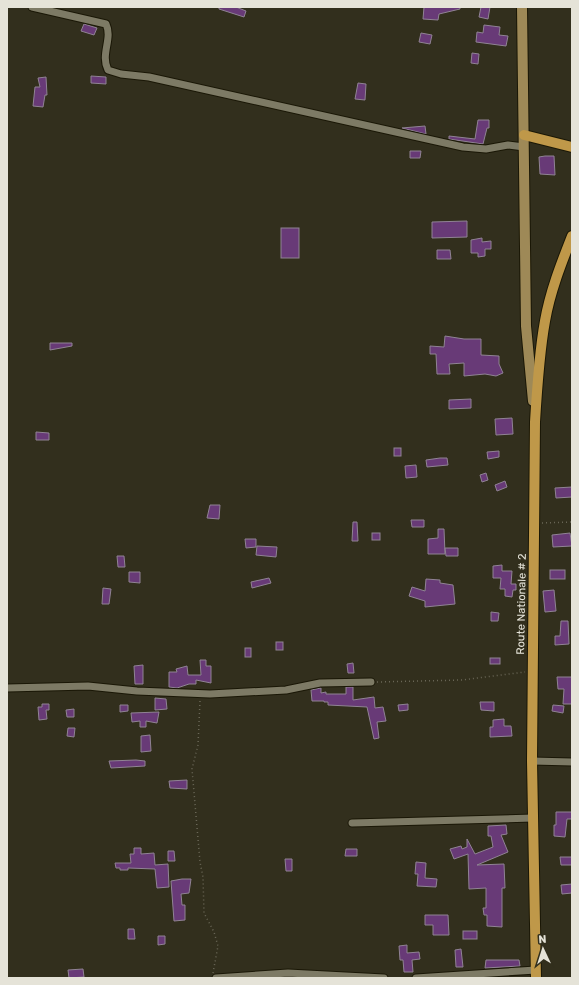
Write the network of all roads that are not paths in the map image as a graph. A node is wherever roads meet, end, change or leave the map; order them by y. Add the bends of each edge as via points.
1 (32, 7) edge
2 (522, 7) edge
3 (524, 135) junction
4 (524, 147) junction
5 (572, 147) edge
6 (572, 236) edge
7 (535, 422) junction
8 (371, 682) road end
9 (7, 688) edge
10 (532, 761) junction
11 (572, 762) edge
12 (533, 818) junction
13 (352, 823) dead end
14 (536, 974) edge
15 (216, 978) edge
16 (384, 978) edge
17 (416, 978) edge

1 - 4 street via 106,24 109,32 104,54 106,66 108,70 121,74 149,77 463,147 486,150 508,145
2 - 3 main road
3 - 4 main road
3 - 5 main road
4 - 7 main road via 526,326
6 - 7 main road, Route Nationale # 2 via 545,320 538,367
7 - 10 main road, Route Nationale # 2
8 - 9 street via 320,683 286,690 200,694 88,686
10 - 11 street
10 - 12 main road, Route Nationale # 2
12 - 13 street
12 - 14 main road, Route Nationale # 2
14 - 17 street
15 - 16 street via 288,973

